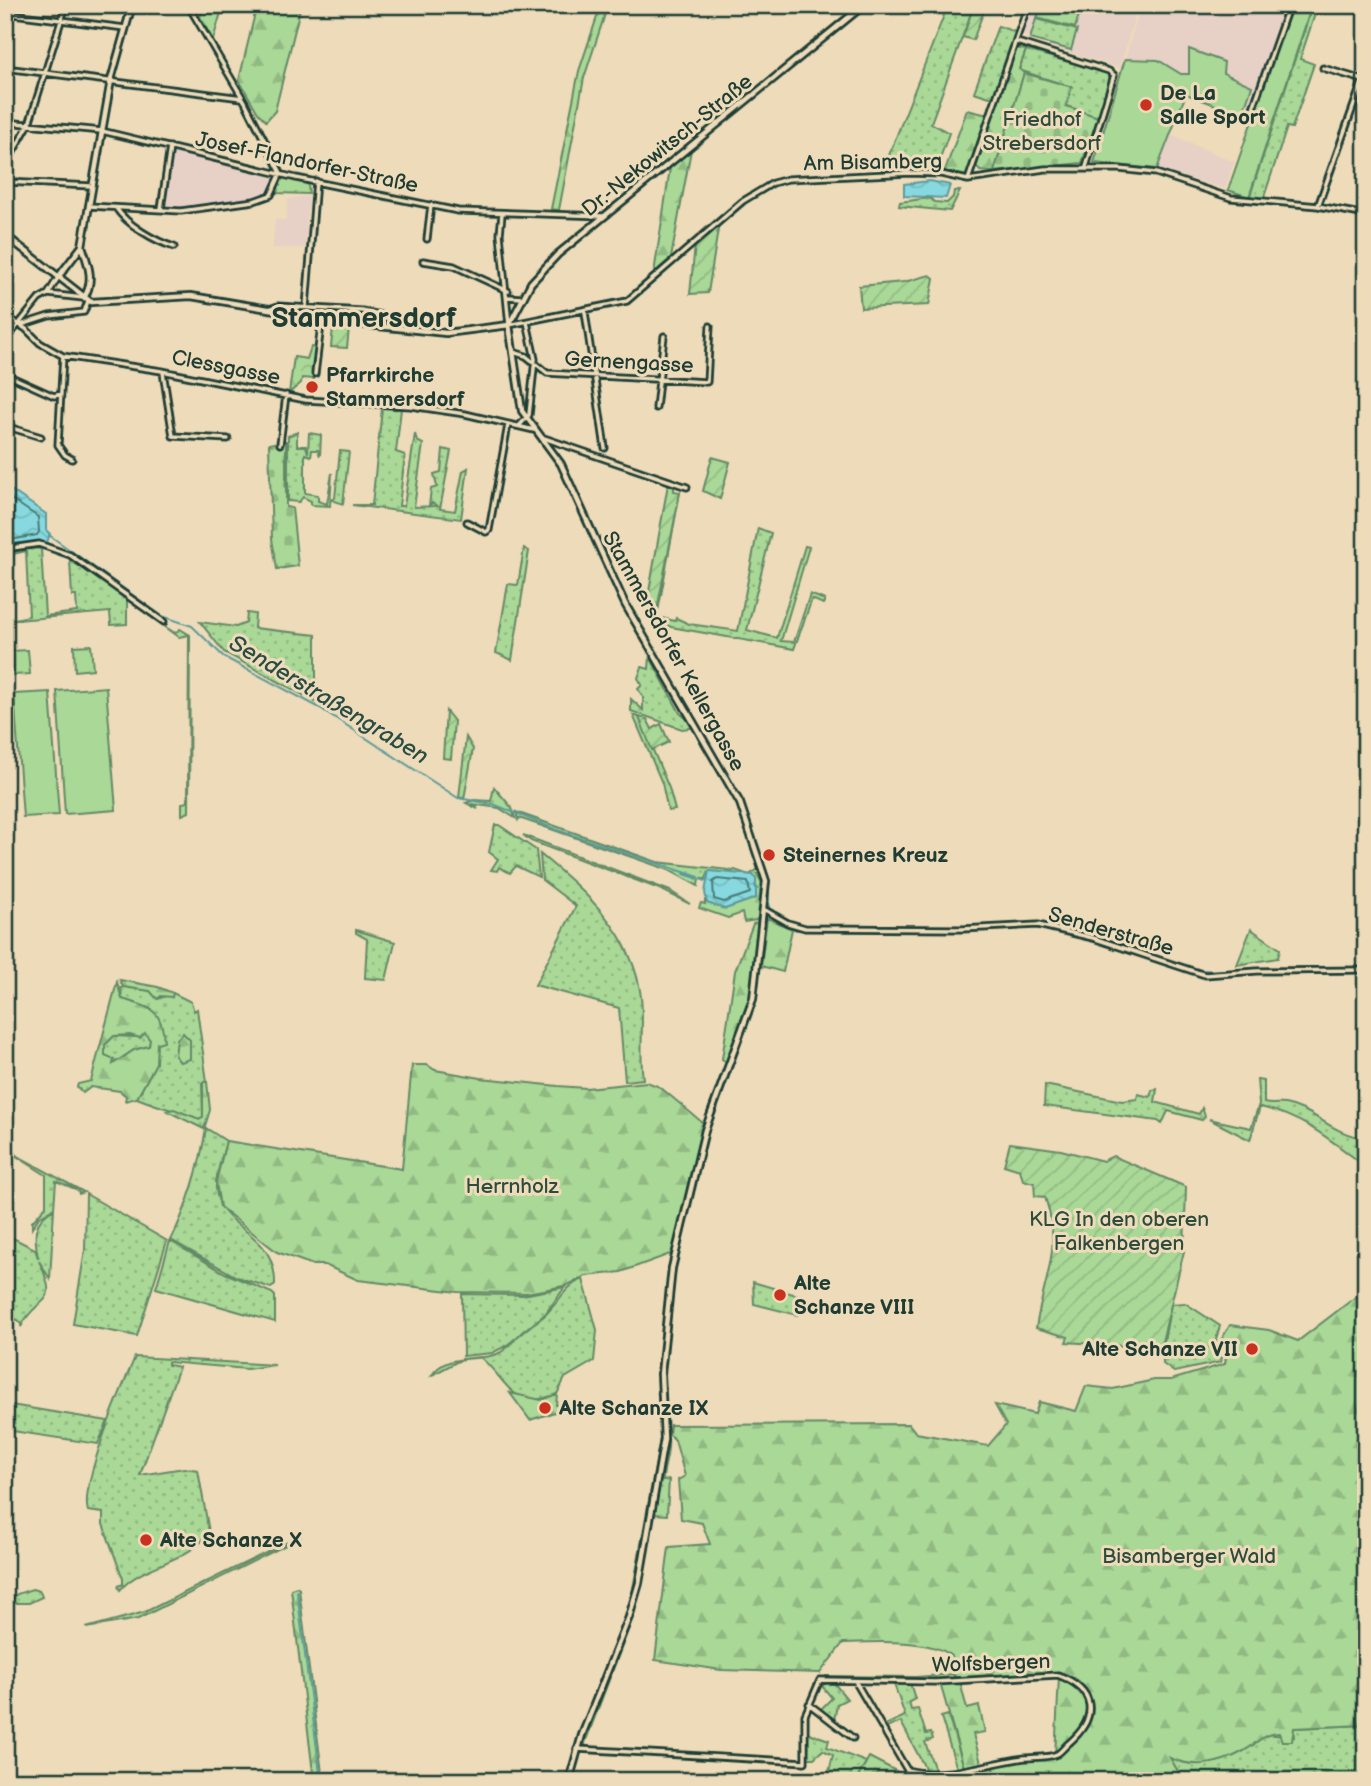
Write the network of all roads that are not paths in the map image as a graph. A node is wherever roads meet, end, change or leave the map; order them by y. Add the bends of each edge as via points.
1 (66, 5) edge
2 (132, 5) edge
3 (188, 5) edge
4 (200, 5) edge
5 (864, 5) edge
6 (1028, 5) edge
7 (1289, 5) edge
8 (192, 12) junction
9 (5, 13) edge
10 (60, 20) junction
11 (125, 28) junction
12 (1017, 42) junction
13 (5, 68) edge
14 (1323, 68) dead end
15 (1366, 71) edge
16 (44, 72) junction
17 (111, 80) junction
18 (1363, 80) junction
19 (242, 98) junction
20 (1252, 111) dead end
21 (5, 122) edge
22 (29, 124) junction
23 (102, 131) junction
24 (170, 147) junction
25 (5, 166) edge
26 (1086, 167) junction
27 (281, 173) junction
28 (968, 180) junction
29 (316, 181) junction
30 (5, 182) edge
31 (92, 186) junction
32 (431, 205) junction
33 (89, 206) junction
34 (1318, 206) junction
35 (116, 208) junction
36 (161, 209) junction
37 (502, 214) junction
38 (1366, 215) edge
39 (604, 216) junction
40 (5, 235) edge
41 (427, 239) dead end
42 (82, 246) junction
43 (174, 247) dead end
44 (423, 261) dead end
45 (58, 276) junction
46 (48, 294) junction
47 (508, 294) junction
48 (522, 298) junction
49 (86, 300) junction
50 (306, 307) junction
51 (268, 309) junction
52 (585, 312) junction
53 (5, 316) edge
54 (322, 317) junction
55 (527, 321) junction
56 (19, 326) junction
57 (400, 326) junction
58 (509, 326) junction
59 (710, 326) dead end
60 (664, 336) dead end
61 (5, 341) edge
62 (513, 352) junction
63 (63, 356) junction
64 (535, 363) junction
65 (162, 371) junction
66 (5, 374) edge
67 (315, 374) dead end
68 (594, 376) junction
69 (661, 379) junction
70 (61, 394) junction
71 (286, 396) junction
72 (656, 408) dead end
73 (526, 417) junction
74 (508, 425) junction
75 (5, 426) edge
76 (519, 426) junction
77 (534, 430) junction
78 (41, 437) dead end
79 (541, 437) junction
80 (228, 439) dead end
81 (281, 444) dead end
82 (605, 449) dead end
83 (72, 458) dead end
84 (687, 487) dead end
85 (467, 522) dead end
86 (5, 550) edge
87 (164, 622) dead end
88 (765, 913) junction
89 (1366, 970) edge
90 (855, 1681) junction
91 (809, 1704) junction
92 (853, 1738) dead end
93 (577, 1749) junction
94 (569, 1781) edge

1 - 10 street
2 - 11 street
3 - 8 street
4 - 8 street
5 - 39 street, Dr.-Nekowitsch-Straße
6 - 12 street
7 - 20 street
8 - 19 street
9 - 10 street
10 - 11 street
10 - 16 street
11 - 17 street
12 - 26 street via 1114,75
12 - 28 street
13 - 16 street
14 - 18 street
15 - 18 street
16 - 17 street
16 - 22 street
17 - 19 street
17 - 23 street
18 - 34 street
19 - 27 street
21 - 22 street, Josef-Flandorfer-Straße
22 - 23 street, Josef-Flandorfer-Straße
22 - 25 street
23 - 24 street, Josef-Flandorfer-Straße
23 - 31 street
24 - 27 street, Josef-Flandorfer-Straße
24 - 36 street
26 - 28 street, Am Bisamberg
26 - 34 street, Am Bisamberg via 1156,173 1247,201
27 - 29 street, Josef-Flandorfer-Straße
27 - 36 street via 269,197 181,211
28 - 52 street, Am Bisamberg via 910,173 773,183 722,216 627,302
29 - 32 street, Josef-Flandorfer-Straße
29 - 50 street
30 - 31 street
31 - 33 street
32 - 37 street, Josef-Flandorfer-Straße
32 - 41 street
33 - 35 street
33 - 42 street
34 - 38 street, Am Bisamberg
35 - 36 street
35 - 43 street via 163,244
37 - 39 street, Josef-Flandorfer-Straße
37 - 47 street
39 - 48 street, Dr.-Nekowitsch-Straße via 558,254
40 - 45 street
42 - 45 street
42 - 49 street via 90,266
44 - 47 street via 454,267
45 - 46 street
45 - 49 street
46 - 49 street
46 - 56 street
47 - 48 street
47 - 58 street
48 - 58 street, Dr.-Nekowitsch-Straße
49 - 51 street via 111,303 191,296
49 - 56 street via 84,312
50 - 51 street
50 - 57 street via 362,311
51 - 54 street
52 - 55 street
52 - 68 street
53 - 56 street, Clessgasse
54 - 57 street
54 - 67 street
55 - 58 street
55 - 64 street
56 - 61 street
56 - 63 street, Clessgasse
57 - 58 street via 458,333
58 - 62 street, Stammersdorfer Kellergasse
59 - 69 street, Gernengasse via 707,382
60 - 69 street
62 - 64 street, Gernengasse
62 - 73 street, Stammersdorfer Kellergasse
63 - 65 street, Clessgasse
63 - 70 street
64 - 68 street, Gernengasse via 547,373
64 - 73 street
65 - 71 street, Clessgasse
65 - 80 street via 173,436
66 - 70 street via 54,396
68 - 69 street, Gernengasse
68 - 82 street
69 - 72 street
70 - 83 street via 58,445
71 - 74 street, Clessgasse via 411,405
71 - 81 street
73 - 76 street
73 - 77 street, Stammersdorfer Kellergasse
74 - 76 street, Clessgasse
74 - 85 street via 489,532
75 - 78 street
76 - 77 street, Clessgasse
77 - 79 street, Stammersdorfer Kellergasse
79 - 84 street
79 - 88 street, Stammersdorfer Kellergasse via 565,473 625,604 740,803 766,876
86 - 87 street via 39,544 71,555
88 - 89 street, Senderstraße via 805,928 1038,925 1205,975
88 - 93 street, Stammersdorfer Kellergasse via 753,999 705,1130 672,1268 661,1374 662,1452 636,1594
90 - 90 street, Wolfsbergen via 1058,1675 1079,1685 1088,1697 1089,1710 1081,1733 1057,1755 942,1773 917,1772 907,1770
90 - 91 street, Wolfsbergen via 820,1680
91 - 92 street
91 - 93 street via 804,1723 805,1762
93 - 94 street, Stammersdorfer Kellergasse

